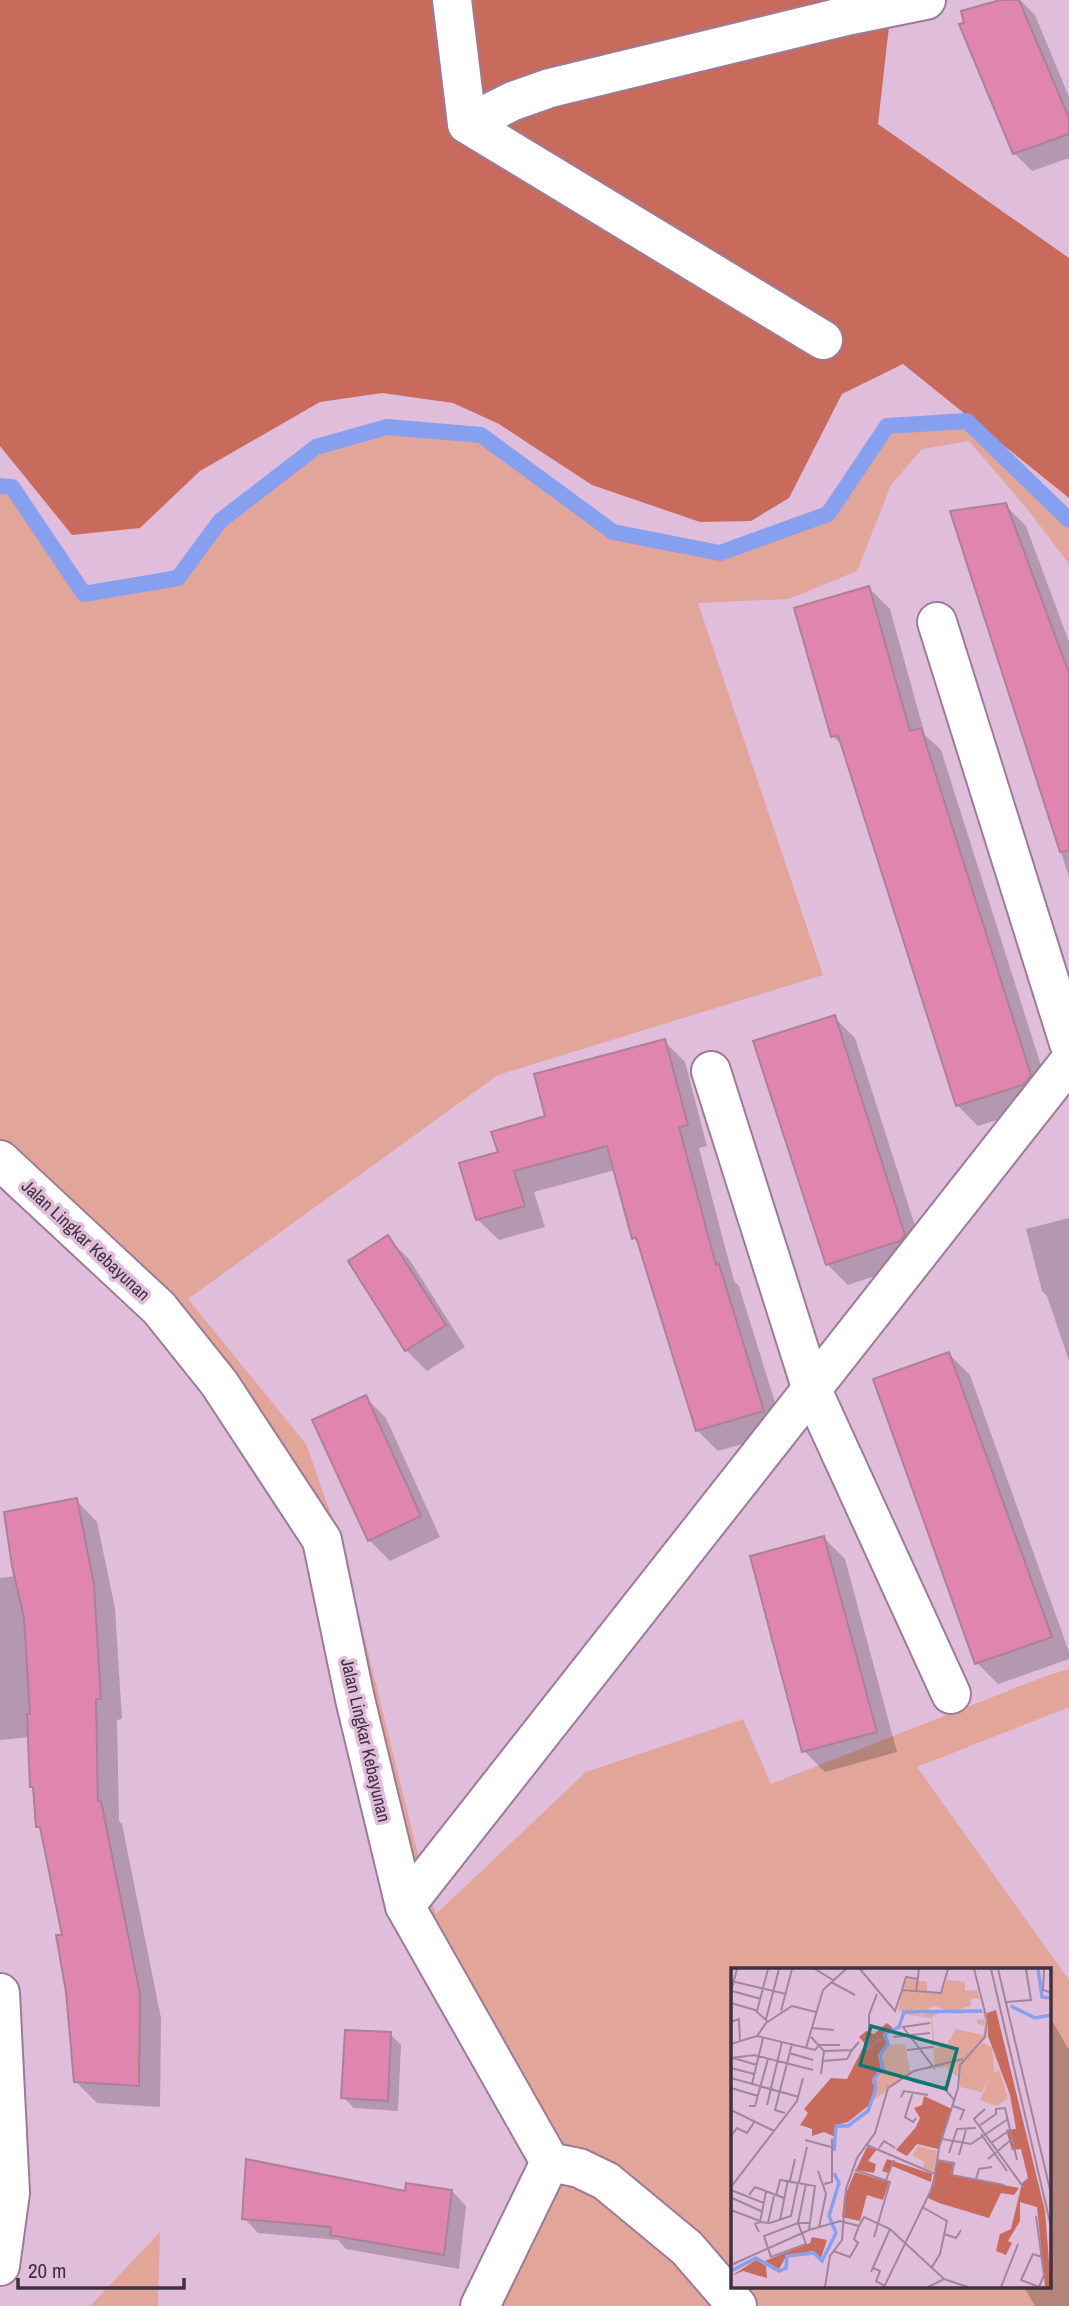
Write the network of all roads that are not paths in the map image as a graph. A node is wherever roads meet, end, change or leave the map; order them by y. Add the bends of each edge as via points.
1 (452, 0) edge
2 (926, 0) edge
3 (467, 124) junction
4 (822, 340) dead end
5 (937, 622) dead end
6 (1069, 1043) edge
7 (1069, 1062) edge
8 (711, 1071) dead end
9 (0, 1160) edge
10 (812, 1390) junction
11 (951, 1694) dead end
12 (405, 1906) junction
13 (0, 1993) edge
14 (550, 2162) junction
15 (0, 2266) edge
16 (480, 2306) edge
17 (737, 2306) edge

1 - 3 street
2 - 3 street via 550,88
3 - 4 street
5 - 6 street
7 - 10 street
8 - 10 street
9 - 12 street, Jalan Lingkar Kebayunan via 159,1308 219,1383 322,1540
10 - 11 street
10 - 12 street
12 - 14 street, Jalan Lingkar Kebayunan
13 - 15 street via 10,2193
14 - 16 street
14 - 17 street via 579,2168 606,2181 687,2248

